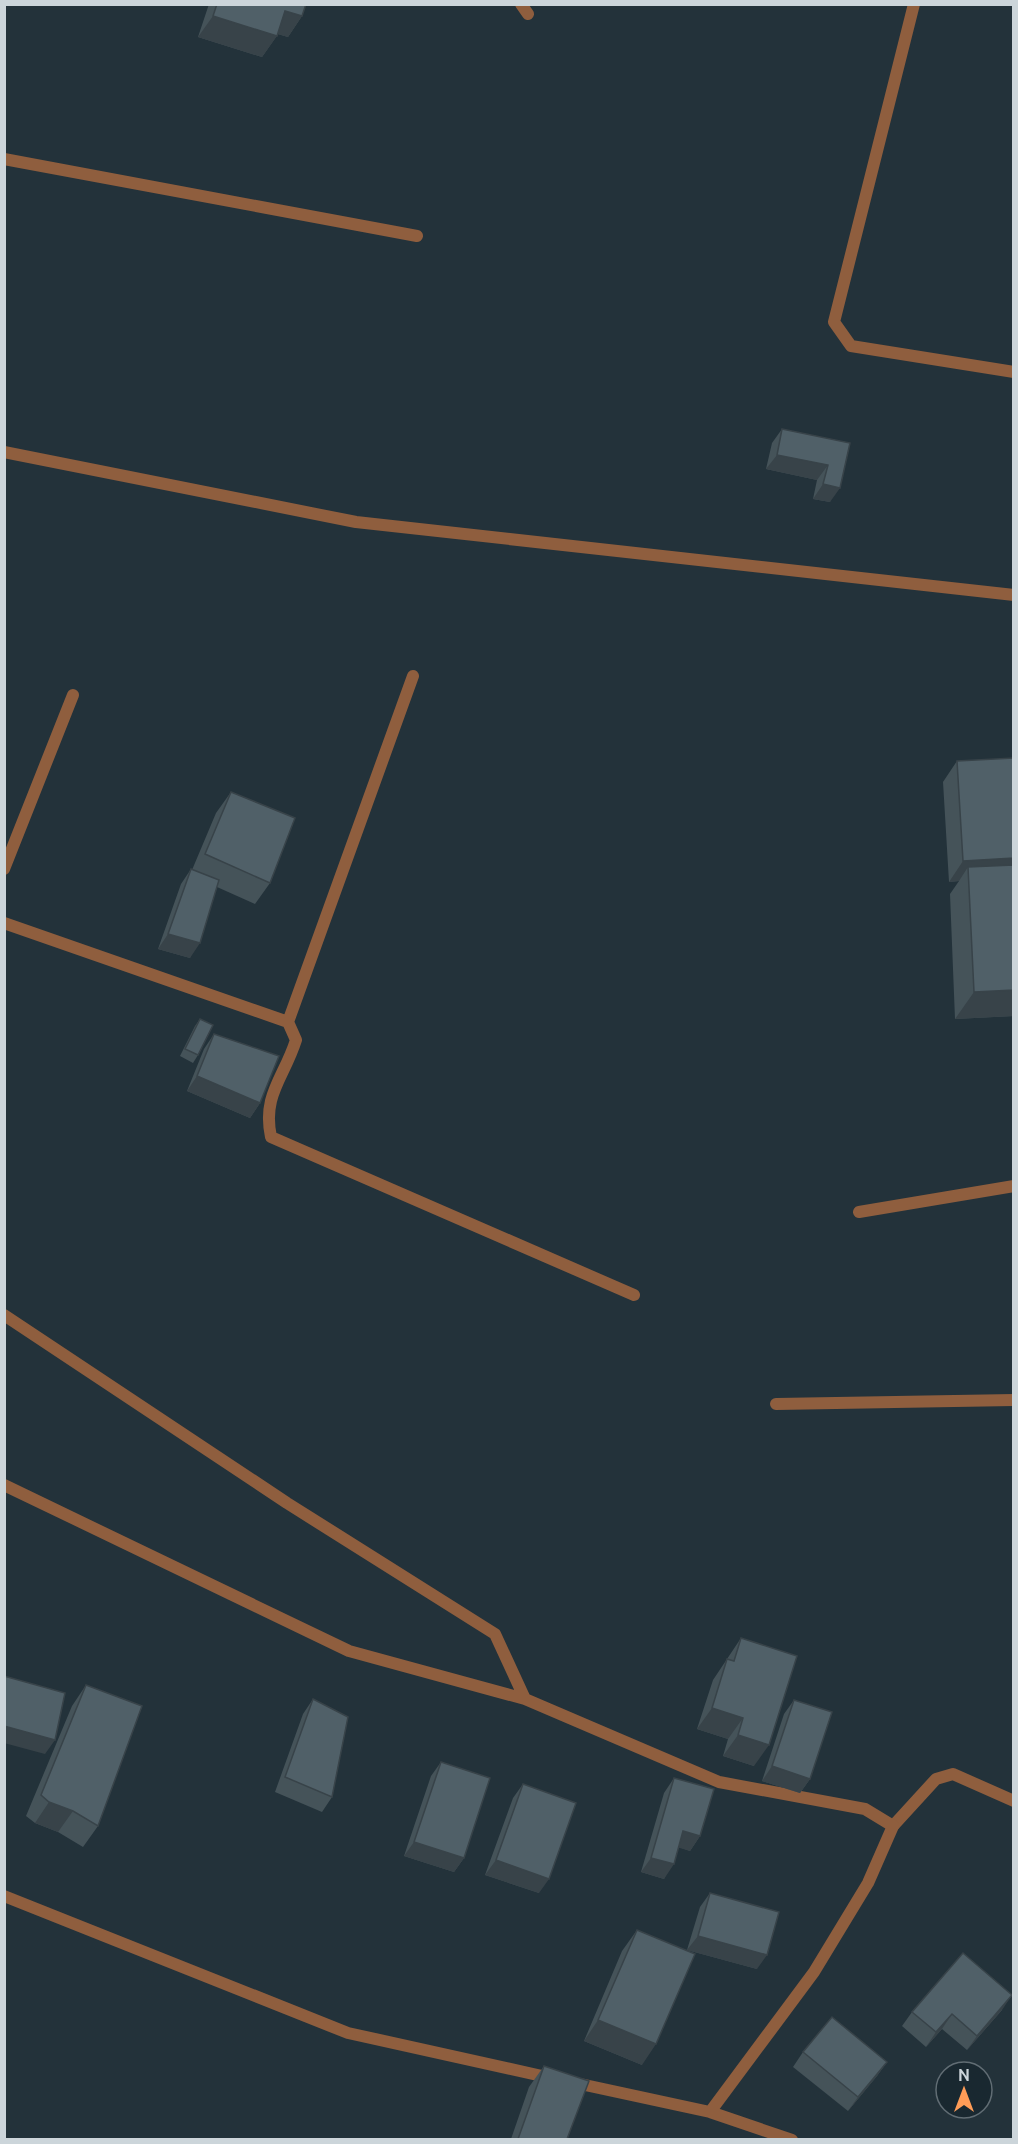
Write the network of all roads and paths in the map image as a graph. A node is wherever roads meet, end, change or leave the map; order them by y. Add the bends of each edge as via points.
1 (914, 4) edge
2 (4, 159) edge
3 (417, 236) dead end
4 (1014, 372) edge
5 (4, 452) edge
6 (1014, 596) edge
7 (413, 676) dead end
8 (73, 695) dead end
9 (4, 869) edge
10 (4, 923) edge
11 (288, 1022) junction
12 (1014, 1186) edge
13 (859, 1212) dead end
14 (634, 1294) dead end
15 (4, 1315) edge
16 (1014, 1400) edge
17 (776, 1404) dead end
18 (4, 1485) edge
19 (525, 1699) junction
20 (1014, 1801) edge
21 (893, 1826) junction
22 (4, 1896) edge
23 (711, 2112) junction
24 (792, 2139) edge

1 - 4 street via 834,322 851,346
2 - 3 street
5 - 6 street via 356,522
7 - 11 street
8 - 9 street
10 - 11 street
11 - 14 street via 296,1040 272,1095 267,1116 271,1137
12 - 13 street
15 - 19 street via 287,1503 495,1634
16 - 17 street
18 - 19 street via 349,1651
19 - 21 street via 719,1782 865,1809
20 - 21 street via 953,1774 943,1774
21 - 23 street via 868,1883 814,1972
22 - 23 street via 348,2033
23 - 24 street

